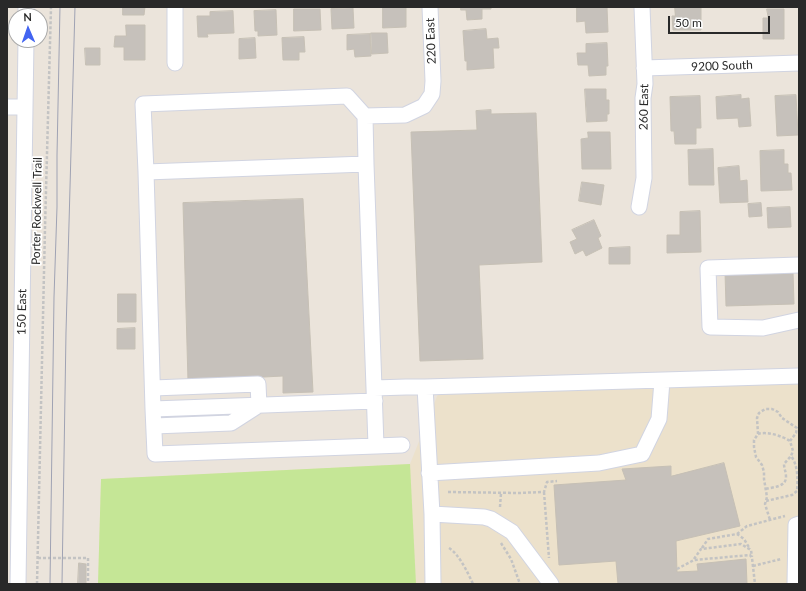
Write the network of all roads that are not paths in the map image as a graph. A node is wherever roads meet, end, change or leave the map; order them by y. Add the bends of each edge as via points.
1 (176, 7) edge
2 (430, 7) edge
3 (642, 7) edge
4 (26, 48) edge
5 (175, 63) dead end
6 (799, 63) edge
7 (644, 68) junction
8 (7, 107) edge
9 (24, 108) junction
10 (365, 116) junction
11 (366, 164) junction
12 (146, 172) junction
13 (638, 207) dead end
14 (799, 265) edge
15 (799, 320) edge
16 (799, 376) edge
17 (662, 381) junction
18 (153, 388) junction
19 (425, 388) junction
20 (374, 394) junction
21 (259, 405) junction
22 (14, 408) edge
23 (153, 408) junction
24 (154, 426) junction
25 (402, 445) dead end
26 (376, 446) junction
27 (429, 473) junction
28 (432, 514) junction
29 (799, 524) edge
30 (18, 584) edge
31 (433, 584) edge
32 (551, 584) edge
33 (795, 584) edge

1 - 5 street
2 - 10 street, 220 East via 432,94 424,106 405,115
3 - 7 street, 260 East
4 - 9 street, 150 East
6 - 7 street, 9200 South
7 - 13 street, 260 East via 644,178
8 - 9 street
9 - 22 street, 150 East
10 - 11 street
10 - 12 street via 347,96 143,104
11 - 12 street
11 - 20 street
12 - 18 street
14 - 15 street via 708,268 710,327 763,328
16 - 17 street
17 - 19 street
17 - 27 street via 659,419 642,454 599,463
18 - 21 street via 258,384
18 - 23 street
19 - 20 street via 406,387
19 - 27 street
20 - 21 street
20 - 26 street
21 - 23 street
21 - 24 street via 231,423
22 - 30 street, 150 East
23 - 24 street
24 - 26 street via 155,454
25 - 26 street
27 - 28 street
28 - 31 street
28 - 32 street via 491,519 512,532
29 - 33 street via 796,525

